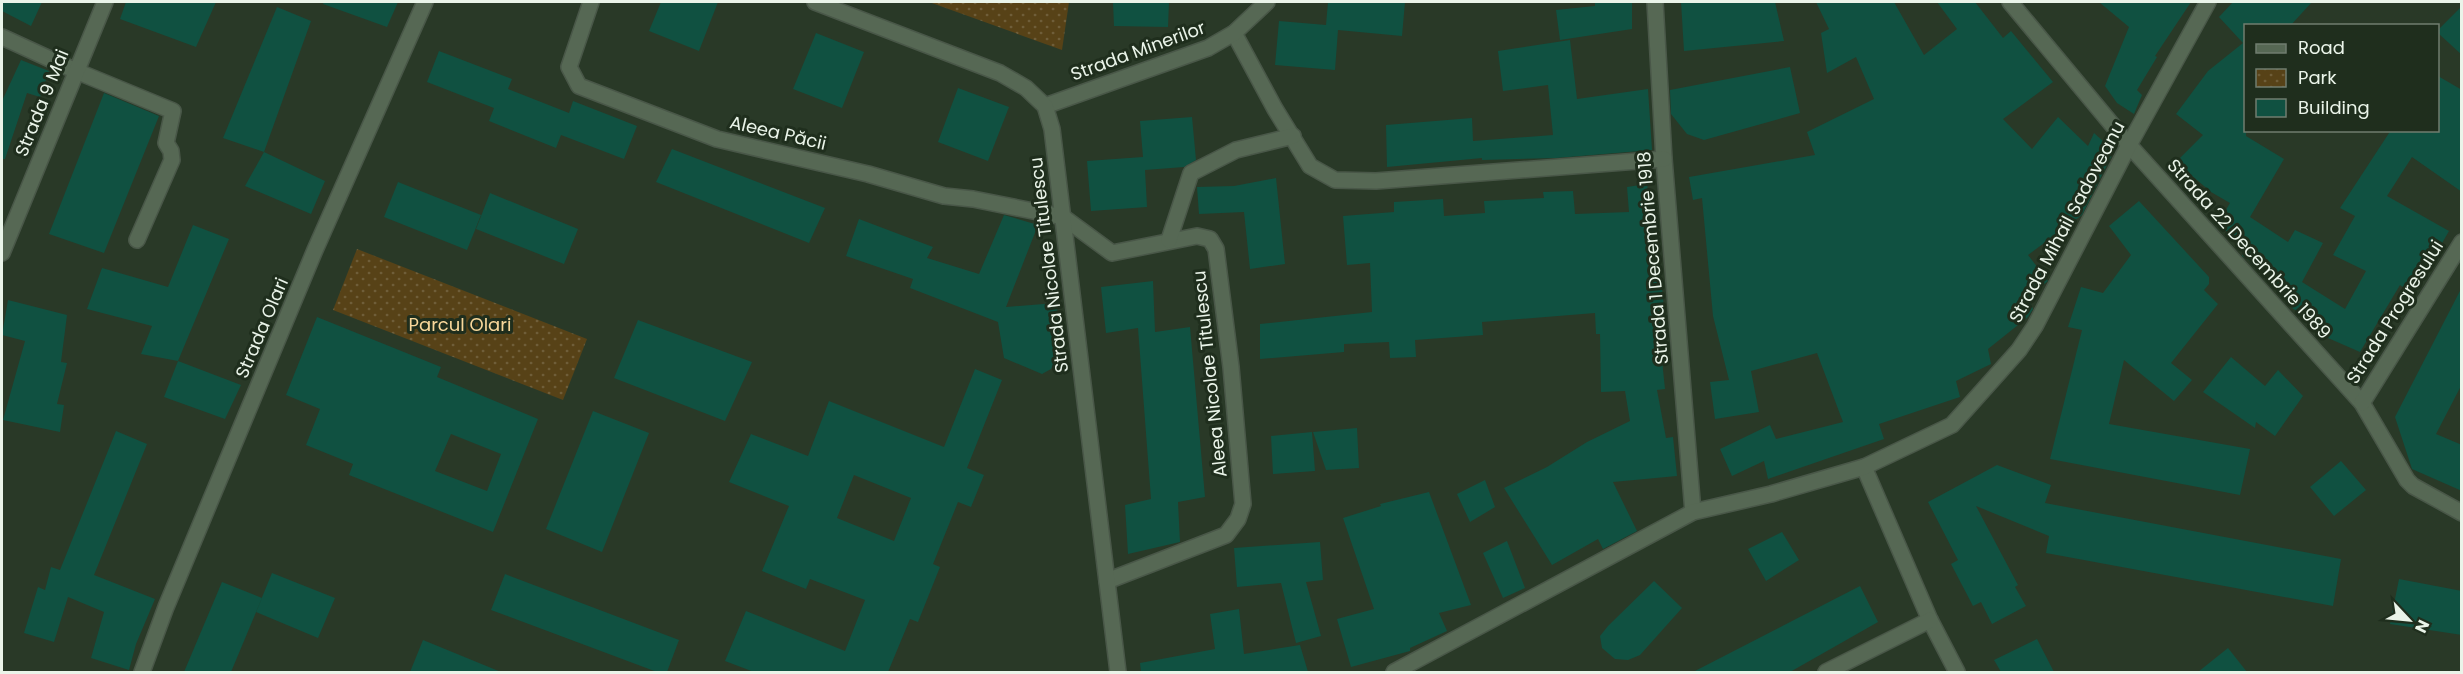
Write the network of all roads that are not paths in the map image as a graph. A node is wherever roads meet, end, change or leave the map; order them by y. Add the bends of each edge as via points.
1 (105, 2) edge
2 (424, 2) edge
3 (591, 2) edge
4 (815, 2) edge
5 (1267, 2) edge
6 (1655, 2) edge
7 (2010, 2) edge
8 (2208, 2) edge
9 (1234, 33) junction
10 (2, 37) edge
11 (76, 71) junction
12 (1045, 106) junction
13 (1293, 136) junction
14 (2129, 145) junction
15 (1664, 159) junction
16 (1063, 218) junction
17 (137, 240) dead end
18 (1169, 240) junction
19 (2462, 242) edge
20 (2, 253) edge
21 (2362, 403) junction
22 (1864, 467) junction
23 (1693, 512) junction
24 (2462, 513) edge
25 (1107, 581) junction
26 (1930, 620) junction
27 (142, 672) edge
28 (1118, 672) edge
29 (1394, 672) edge
30 (1827, 672) edge
31 (1957, 672) edge

1 - 11 street, Strada 9 Mai
2 - 27 street, Strada Olari via 315,250
3 - 16 street, Aleea Păcii via 569,67 579,86 717,139 944,196
4 - 12 street via 1000,73 1026,88
5 - 9 street, Strada Minerilor
6 - 15 street, Strada 1 Decembrie 1918
7 - 14 street, Strada 22 Decembrie 1989
8 - 14 street, Strada Mihail Sadoveanu
9 - 12 street, Strada Minerilor via 1208,48
9 - 13 street
10 - 11 street
11 - 17 street via 173,111 166,142 172,159
11 - 20 street, Strada 9 Mai
12 - 16 street, Strada Nicolae Titulescu via 1052,129
13 - 15 street via 1310,166 1335,180 1376,181
13 - 18 street via 1236,150 1191,173
14 - 21 street, Strada 22 Decembrie 1989
14 - 22 street, Strada Mihail Sadoveanu via 2055,290 2019,350 1952,425
15 - 23 street, Strada 1 Decembrie 1918
16 - 18 street, Aleea Nicolae Titulescu via 1112,253
16 - 25 street, Strada Nicolae Titulescu
18 - 25 street, Aleea Nicolae Titulescu via 1210,238 1216,249 1243,504 1226,535
19 - 21 street, Strada Progresului
21 - 24 street, Strada 22 Decembrie 1989 via 2413,486
22 - 23 street
22 - 26 street
23 - 29 street
25 - 28 street, Strada Nicolae Titulescu
26 - 30 street
26 - 31 street

